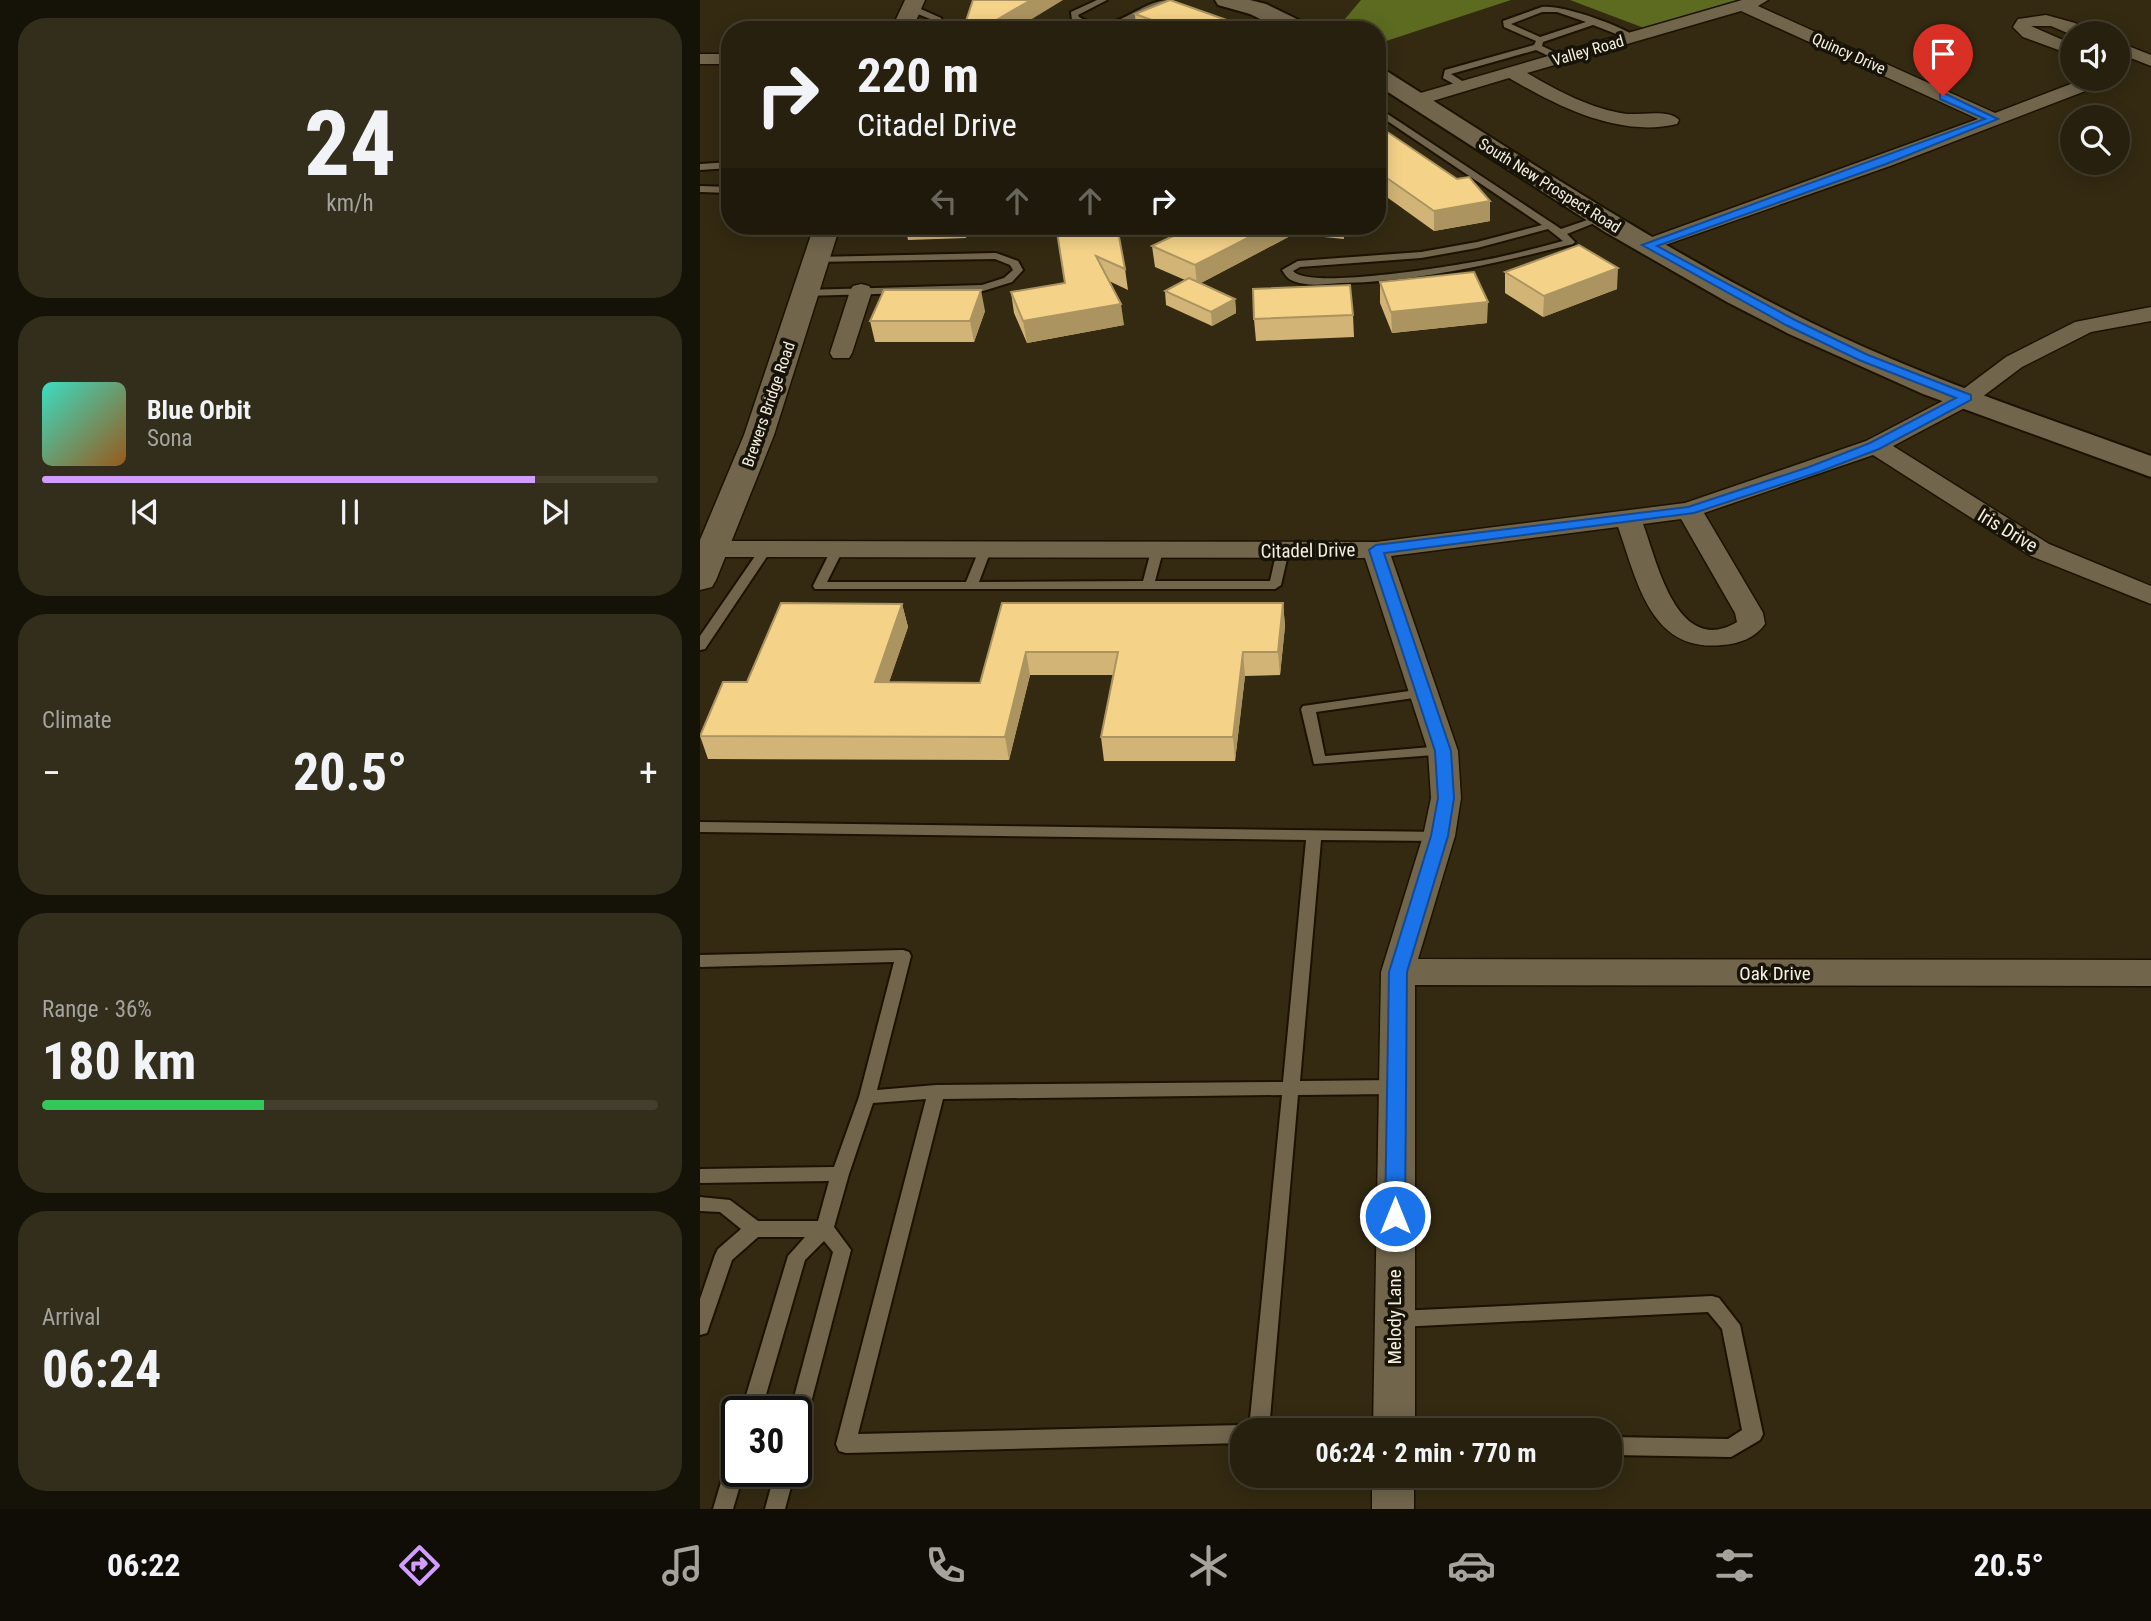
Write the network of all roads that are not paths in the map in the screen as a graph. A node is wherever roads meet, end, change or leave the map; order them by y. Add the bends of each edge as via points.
1 (1102, 0) edge
2 (1166, 0) edge
3 (1226, 0) edge
4 (1751, 3) edge
5 (913, 4) edge
6 (905, 21) edge
7 (938, 21) edge
8 (1079, 21) edge
9 (1123, 21) edge
10 (1283, 21) edge
11 (1593, 22) junction
12 (2060, 25) edge
13 (1632, 37) junction
14 (1539, 43) junction
15 (2060, 45) edge
16 (2130, 52) edge
17 (1560, 58) junction
18 (700, 59) edge
19 (721, 59) edge
20 (2151, 60) edge
21 (2130, 68) edge
22 (1510, 72) junction
23 (1464, 86) junction
24 (1391, 88) edge
25 (2068, 91) edge
26 (1386, 116) edge
27 (1993, 119) junction
28 (1671, 120) dead end
29 (721, 166) edge
30 (700, 167) edge
31 (700, 189) edge
32 (721, 190) edge
33 (1602, 218) junction
34 (1550, 226) junction
35 (1560, 233) junction
36 (824, 235) edge
37 (1648, 245) junction
38 (816, 260) junction
39 (861, 291) junction
40 (804, 293) junction
41 (2151, 314) edge
42 (841, 353) dead end
43 (1966, 398) junction
44 (1875, 446) junction
45 (2151, 467) edge
46 (1689, 510) junction
47 (1628, 519) junction
48 (712, 549) junction
49 (766, 549) junction
50 (837, 550) junction
51 (985, 550) junction
52 (1376, 550) junction
53 (1157, 551) junction
54 (1283, 551) junction
55 (700, 580) edge
56 (971, 586) junction
57 (1148, 586) junction
58 (2151, 596) edge
59 (700, 646) edge
60 (1423, 693) junction
61 (1443, 751) junction
62 (700, 827) edge
63 (1314, 834) junction
64 (1439, 836) junction
65 (700, 961) edge
66 (1398, 972) junction
67 (2151, 973) edge
68 (1288, 1087) junction
69 (1396, 1087) junction
70 (936, 1093) junction
71 (867, 1097) junction
72 (840, 1174) junction
73 (700, 1176) edge
74 (700, 1204) edge
75 (825, 1228) junction
76 (754, 1229) junction
77 (1395, 1319) junction
78 (700, 1327) edge
79 (756, 1396) edge
80 (804, 1396) edge
81 (1260, 1418) edge
82 (1394, 1418) edge
83 (1230, 1434) edge
84 (1622, 1446) edge
85 (730, 1487) edge
86 (781, 1487) edge
87 (1393, 1488) edge
88 (723, 1509) edge
89 (775, 1509) edge
90 (1393, 1509) edge

1 - 8 lane via 1074,14
2 - 9 lane
3 - 10 main road
4 - 13 street, Valley Road
4 - 27 street, Quincy Drive
5 - 6 street
5 - 7 lane
11 - 13 lane
11 - 14 lane
11 - 14 lane via 1556,7 1507,21 1507,26
12 - 15 street via 2034,20 2022,27
13 - 17 street, Valley Road
14 - 17 lane
14 - 23 lane via 1448,72 1446,76
16 - 20 street
17 - 22 street, Valley Road
18 - 19 street
20 - 21 street
22 - 23 street, Valley Road
22 - 28 street via 1588,112 1628,120
23 - 24 street, Valley Road
24 - 33 main road, South New Prospect Road
25 - 27 street
26 - 34 lane
27 - 37 street
29 - 30 lane
31 - 32 lane
33 - 35 lane
33 - 37 main road, South New Prospect Road
34 - 35 lane
34 - 35 lane via 1421,255 1298,264 1287,270 1293,278 1305,281 1425,274 1570,242
36 - 38 street, Brewers Bridge Road
37 - 43 main road, South New Prospect Road via 1852,352
38 - 39 lane via 996,256 1014,263 1018,270 1009,280 983,288
38 - 40 street, Brewers Bridge Road
39 - 40 lane
39 - 42 street
40 - 48 street, Brewers Bridge Road via 759,435
41 - 43 street, Citadel Drive via 2083,327 2014,362
43 - 44 street, Citadel Drive
43 - 45 main road, South New Prospect Road
44 - 46 street, Citadel Drive
44 - 58 street, Iris Drive via 2040,550
46 - 47 street, Citadel Drive
46 - 47 street via 1749,613 1747,629 1723,638 1704,637 1676,626 1663,610
47 - 52 street, Citadel Drive
48 - 49 street, Citadel Drive
48 - 55 street, Brewers Bridge Road
49 - 50 street, Citadel Drive
49 - 59 lane
50 - 51 street, Citadel Drive
50 - 56 lane via 818,586
51 - 53 street, Citadel Drive
51 - 56 lane
52 - 54 street, Citadel Drive
52 - 60 street, Melody Lane
53 - 54 street, Citadel Drive
53 - 57 lane
54 - 57 lane via 1275,585
56 - 57 lane
60 - 61 street, Melody Lane
60 - 61 lane via 1308,709 1319,761
61 - 64 street, Melody Lane via 1446,798
62 - 63 lane
63 - 64 lane
63 - 68 lane
64 - 66 street, Melody Lane
65 - 71 lane via 902,956
66 - 67 street, Oak Drive
66 - 69 street, Melody Lane
68 - 69 lane
68 - 70 lane
68 - 81 lane
69 - 77 street, Melody Lane
70 - 71 lane
70 - 83 lane via 846,1444
71 - 72 lane
72 - 73 lane
72 - 75 lane
74 - 76 lane via 724,1205
75 - 76 lane
75 - 79 lane via 797,1256
75 - 80 lane via 842,1250
76 - 78 lane via 724,1255
77 - 82 street, Melody Lane
77 - 84 lane via 1712,1304 1731,1325 1753,1434 1731,1448
85 - 88 lane
86 - 89 lane
87 - 90 street

